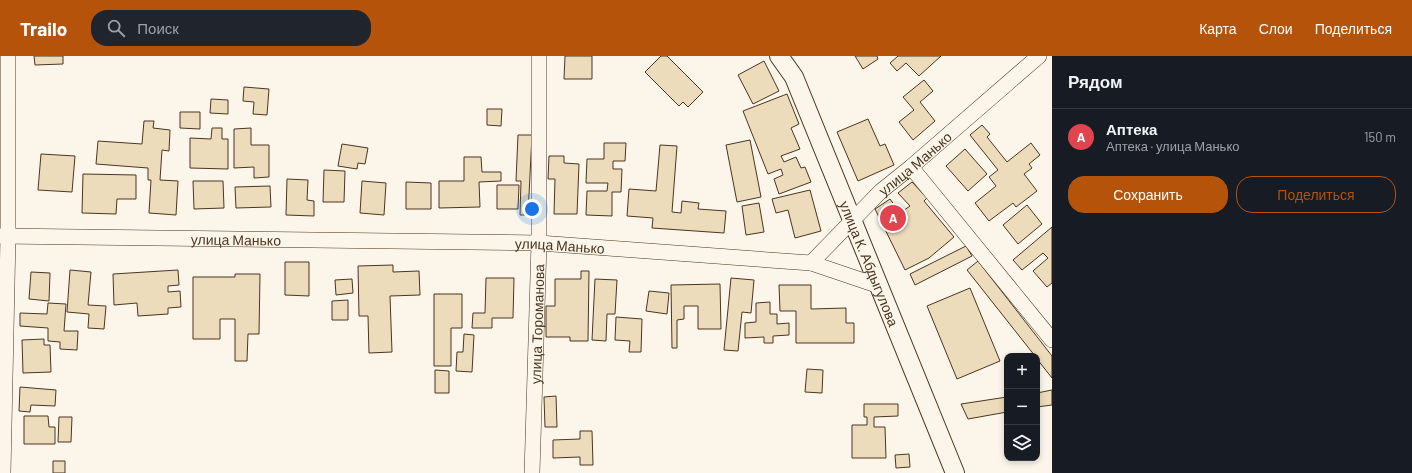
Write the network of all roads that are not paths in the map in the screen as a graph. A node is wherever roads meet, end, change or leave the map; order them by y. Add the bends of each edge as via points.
1 (8, 56) edge
2 (539, 56) edge
3 (779, 56) edge
4 (1039, 56) edge
5 (911, 167) junction
6 (852, 220) junction
7 (4, 236) edge
8 (538, 243) junction
9 (811, 263) junction
10 (879, 286) junction
11 (1052, 340) edge
12 (3, 473) edge
13 (532, 473) edge
14 (955, 473) edge

1 - 7 street
2 - 8 street, улица Тороманова
3 - 6 street, улица К. Абдыгулова via 794,77
4 - 5 street, улица Манько
5 - 6 street, улица Манько via 881,191
5 - 11 street
6 - 9 street, улица Манько
6 - 10 street, улица К. Абдыгулова
7 - 8 street, улица Манько
7 - 12 street
8 - 9 street, улица Манько
8 - 13 street, улица Тороманова
9 - 10 street
10 - 14 street, улица К. Абдыгулова

